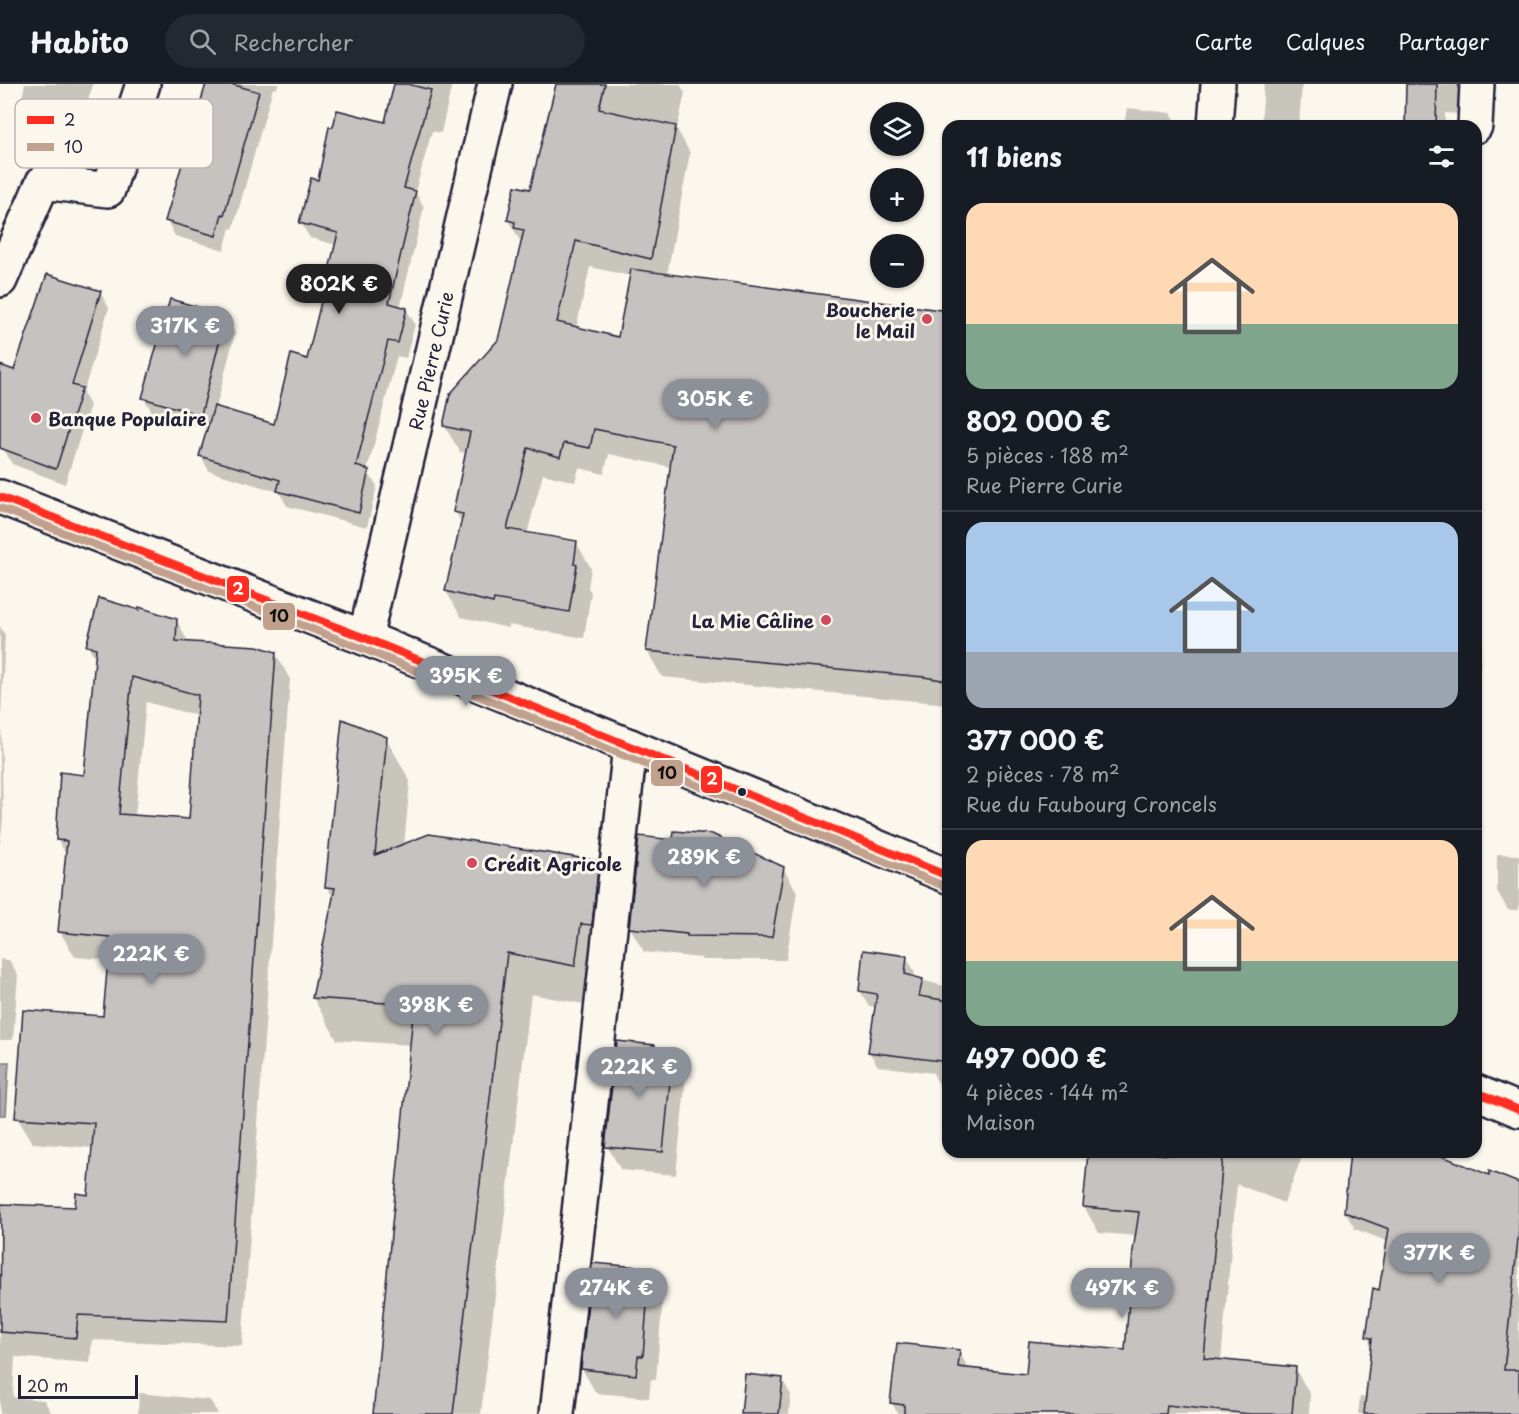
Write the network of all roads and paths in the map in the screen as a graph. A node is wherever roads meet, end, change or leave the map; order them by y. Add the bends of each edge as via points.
1 (143, 84) edge
2 (495, 84) edge
3 (1218, 84) edge
4 (1477, 84) edge
5 (138, 99) edge
6 (1215, 120) edge
7 (1475, 120) edge
8 (115, 168) edge
9 (0, 280) edge
10 (0, 497) edge
11 (366, 638) junction
12 (630, 746) junction
13 (942, 874) edge
14 (1482, 1095) edge
15 (1519, 1110) edge
16 (557, 1414) edge

1 - 5 street
2 - 11 street, Rue Pierre Curie
3 - 6 street
4 - 7 street
8 - 9 street via 108,190 43,182
10 - 11 street
11 - 12 street
12 - 13 street
12 - 16 street
14 - 15 street

